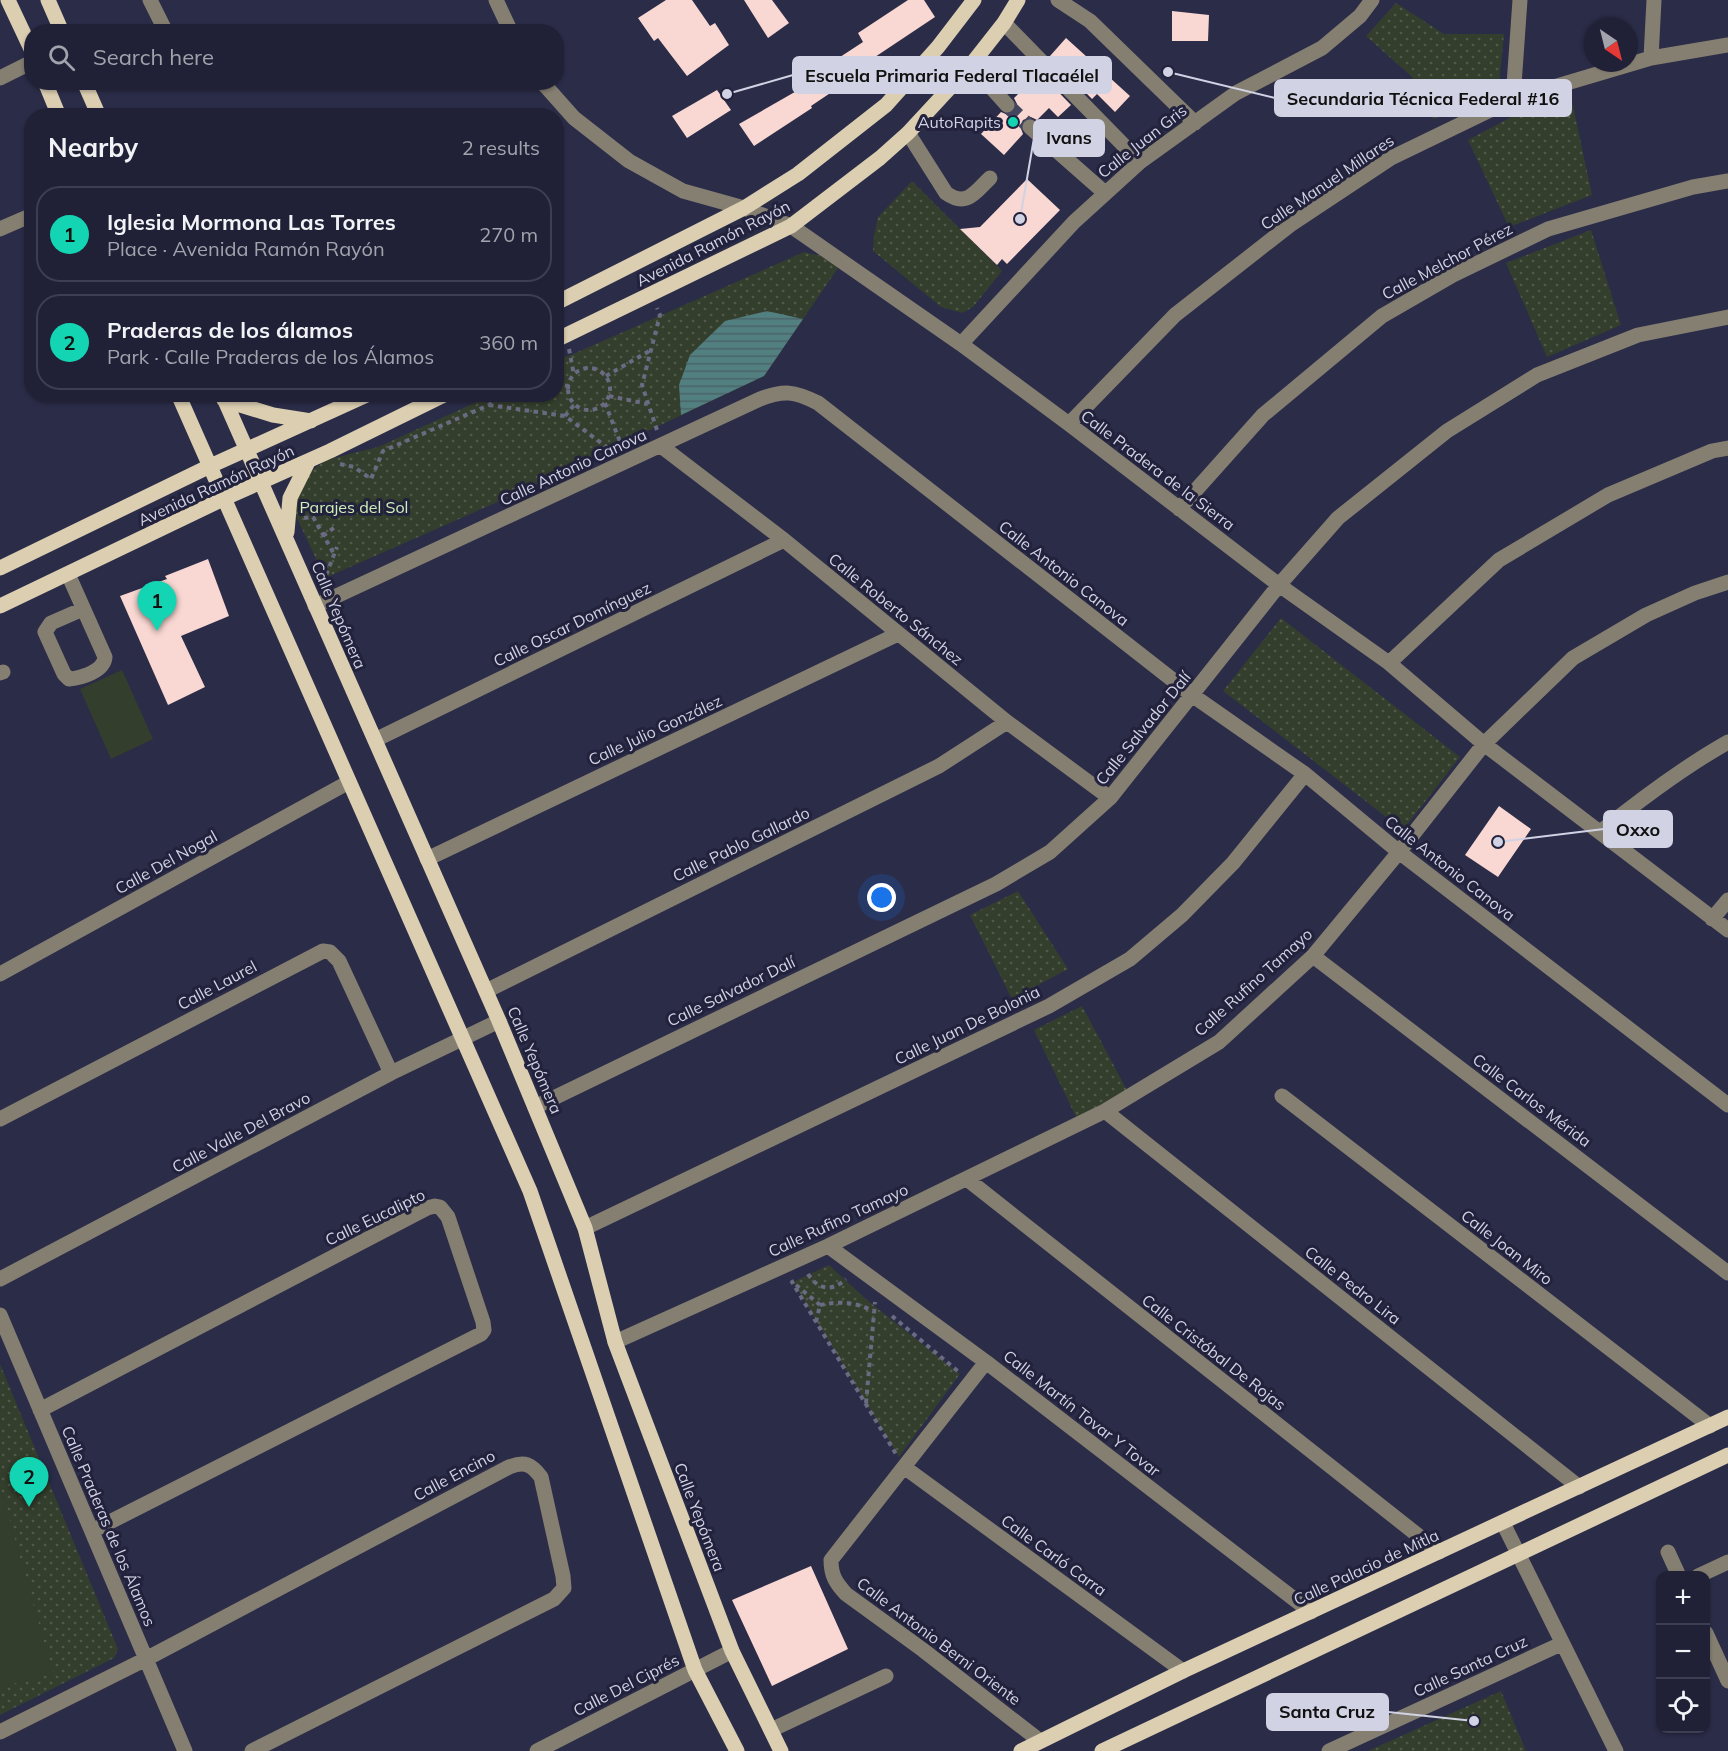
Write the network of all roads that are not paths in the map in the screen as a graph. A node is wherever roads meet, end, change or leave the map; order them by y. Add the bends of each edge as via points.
1 (8, 0) edge
2 (48, 0) edge
3 (150, 0) edge
4 (496, 0) edge
5 (974, 0) edge
6 (1018, 0) edge
7 (1058, 0) edge
8 (1372, 0) edge
9 (1520, 0) edge
10 (1654, 0) edge
11 (1004, 22) junction
12 (58, 24) edge
13 (162, 24) edge
14 (507, 24) edge
15 (24, 34) edge
16 (1728, 45) edge
17 (1651, 58) junction
18 (971, 65) junction
19 (24, 66) edge
20 (0, 78) edge
21 (48, 90) edge
22 (88, 90) edge
23 (549, 90) edge
24 (1513, 99) junction
25 (1007, 105) tunnel mouth
26 (56, 108) edge
27 (95, 108) edge
28 (1195, 123) junction
29 (1030, 127) tunnel mouth
30 (908, 133) junction
31 (1140, 162) junction
32 (990, 178) dead end
33 (1728, 181) edge
34 (1106, 194) junction
35 (744, 208) junction
36 (24, 218) edge
37 (791, 226) junction
38 (0, 229) edge
39 (564, 299) edge
40 (1728, 317) edge
41 (564, 337) edge
42 (961, 344) junction
43 (181, 402) edge
44 (225, 402) edge
45 (237, 402) edge
46 (352, 402) edge
47 (430, 402) edge
48 (310, 421) junction
49 (1069, 424) junction
50 (662, 445) junction
51 (1728, 448) edge
52 (246, 450) junction
53 (308, 462) junction
54 (208, 467) junction
55 (262, 483) junction
56 (223, 499) junction
57 (1179, 509) junction
58 (287, 538) junction
59 (784, 540) junction
60 (0, 568) edge
61 (68, 574) junction
62 (1728, 582) edge
63 (1279, 585) junction
64 (0, 606) edge
65 (315, 606) junction
66 (83, 609) junction
67 (898, 634) junction
68 (1389, 663) junction
69 (1192, 695) junction
70 (1007, 722) junction
71 (375, 740) junction
72 (1728, 742) edge
73 (1484, 744) junction
74 (1305, 774) junction
75 (349, 782) junction
76 (1110, 798) junction
77 (1600, 832) junction
78 (1399, 852) junction
79 (427, 859) junction
80 (1728, 900) edge
81 (1712, 919) junction
82 (1728, 930) edge
83 (1313, 956) junction
84 (0, 974) edge
85 (486, 991) junction
86 (499, 1021) junction
87 (464, 1040) junction
88 (391, 1073) junction
89 (1282, 1096) dead end
90 (1728, 1105) edge
91 (535, 1107) junction
92 (1105, 1112) junction
93 (0, 1119) edge
94 (967, 1179) junction
95 (585, 1228) junction
96 (828, 1246) junction
97 (1728, 1273) edge
98 (0, 1279) edge
99 (0, 1315) edge
100 (615, 1342) junction
101 (986, 1362) junction
102 (40, 1410) junction
103 (1728, 1417) edge
104 (1710, 1426) junction
105 (1728, 1455) edge
106 (904, 1467) junction
107 (1579, 1487) junction
108 (1503, 1523) junction
109 (92, 1531) junction
110 (1439, 1552) junction
111 (1668, 1552) dead end
112 (1517, 1554) junction
113 (1728, 1563) edge
114 (1677, 1571) edge
115 (1708, 1571) edge
116 (1311, 1612) junction
117 (1710, 1642) edge
118 (1561, 1644) junction
119 (732, 1651) junction
120 (146, 1659) junction
121 (694, 1670) junction
122 (1183, 1671) junction
123 (886, 1677) dead end
124 (1728, 1681) edge
125 (771, 1730) junction
126 (0, 1732) edge
127 (1040, 1742) junction
128 (185, 1751) edge
129 (252, 1751) edge
130 (537, 1751) edge
131 (738, 1751) edge
132 (781, 1751) edge
133 (1021, 1751) edge
134 (1102, 1751) edge
135 (1329, 1751) edge
136 (1616, 1751) edge

1 - 15 main road
2 - 12 main road
3 - 13 street
4 - 14 street
5 - 35 main road, Avenida Ramón Rayón via 886,105 798,174
6 - 11 main road, Avenida Ramón Rayón
7 - 28 street via 1090,21
8 - 28 street, Calle Juan Gris via 1360,16 1322,48 1236,93
9 - 24 street
10 - 17 street
11 - 18 main road, Avenida Ramón Rayón
11 - 31 street
16 - 17 street, Calle Manuel Millares
17 - 24 street, Calle Manuel Millares
18 - 25 street
18 - 30 main road, Avenida Ramón Rayón
19 - 20 street
21 - 26 main road
22 - 27 main road
23 - 35 street, Calle Pradera de la Sierra via 574,118 629,161 683,191
24 - 49 street, Calle Manuel Millares via 1391,158 1290,225 1175,315
28 - 31 street, Calle Juan Gris
29 - 34 street
30 - 32 street via 946,193 955,200 971,196
30 - 37 main road, Avenida Ramón Rayón
31 - 34 street, Calle Juan Gris
33 - 57 street, Calle Melchor Pérez via 1693,187 1548,229 1382,315 1263,415
34 - 42 street, Calle Juan Gris via 1074,222
35 - 37 street, Calle Pradera de la Sierra
35 - 39 main road, Avenida Ramón Rayón
36 - 38 street
37 - 41 main road, Avenida Ramón Rayón
37 - 42 street, Calle Pradera de la Sierra
40 - 63 street, Calle Salvador Dalí via 1638,335 1537,375 1447,431 1338,518
42 - 49 street, Calle Pradera de la Sierra
43 - 54 main road
44 - 52 main road, Calle Yepómera
45 - 48 main road via 273,415
46 - 48 main road, Avenida Ramón Rayón
47 - 53 main road, Avenida Ramón Rayón
48 - 52 main road, Avenida Ramón Rayón
49 - 57 street, Calle Pradera de la Sierra
50 - 59 street, Calle Roberto Sánchez
50 - 65 street, Calle Antonio Canova
50 - 69 street, Calle Antonio Canova via 775,393 789,392 818,403
51 - 68 street via 1712,451 1608,495 1499,560
52 - 54 main road, Avenida Ramón Rayón
52 - 55 main road, Calle Yepómera
53 - 55 main road, Avenida Ramón Rayón
53 - 58 main road via 290,498
54 - 56 main road
54 - 60 main road, Avenida Ramón Rayón
55 - 56 main road, Avenida Ramón Rayón
55 - 58 main road, Calle Yepómera
56 - 61 main road, Avenida Ramón Rayón
56 - 75 main road
57 - 63 street, Calle Pradera de la Sierra
58 - 65 main road, Calle Yepómera
59 - 67 street, Calle Roberto Sánchez
59 - 71 street, Calle Oscar Domínguez
61 - 64 main road, Avenida Ramón Rayón
61 - 66 street
62 - 73 street, Calle Rufino Tamayo via 1646,615 1573,658
63 - 68 street, Calle Pradera de la Sierra
63 - 69 street, Calle Salvador Dalí
65 - 71 main road, Calle Yepómera
66 - 66 street via 51,623 45,632 69,679 98,670 105,663
67 - 70 street, Calle Roberto Sánchez
67 - 79 street, Calle Julio González
68 - 73 street, Calle Pradera de la Sierra
69 - 74 street, Calle Antonio Canova
69 - 76 street, Calle Salvador Dalí
70 - 76 street, Calle Roberto Sánchez
70 - 85 street, Calle Pablo Gallardo via 939,766
71 - 79 main road, Calle Yepómera
72 - 77 street
73 - 77 street, Calle Pradera de la Sierra
73 - 78 street, Calle Rufino Tamayo
74 - 78 street, Calle Antonio Canova
74 - 95 street, Calle Juan De Bolonia via 1233,863 1182,915 1130,959 1049,1006
75 - 84 street, Calle Del Nogal
75 - 87 main road
76 - 91 street, Calle Salvador Dalí via 1050,852 996,884
77 - 81 street, Calle Pradera de la Sierra
78 - 83 street, Calle Rufino Tamayo
78 - 90 street, Calle Antonio Canova
79 - 85 main road, Calle Yepómera
80 - 81 street
81 - 82 street, Calle Pradera de la Sierra
83 - 92 street, Calle Rufino Tamayo via 1219,1042
83 - 97 street, Calle Carlos Mérida
85 - 86 main road, Calle Yepómera
86 - 87 street, Calle Valle Del Bravo
86 - 91 main road, Calle Yepómera
87 - 88 street, Calle Valle Del Bravo
87 - 121 main road via 530,1191
88 - 93 street, Calle Laurel via 339,961 323,951
88 - 98 street, Calle Valle Del Bravo
89 - 104 street, Calle Joan Miro
91 - 95 main road, Calle Yepómera
92 - 94 street, Calle Rufino Tamayo
92 - 107 street, Calle Pedro Lira
94 - 96 street, Calle Rufino Tamayo
94 - 110 street, Calle Cristóbal De Rojas
95 - 100 main road, Calle Yepómera
96 - 100 street, Calle Rufino Tamayo
96 - 101 street, Calle Martín Tovar Y Tovar
99 - 102 street, Calle Praderas de los Álamos
100 - 119 main road, Calle Yepómera
101 - 106 street, Calle Antonio Berni Oriente
101 - 116 street, Calle Martín Tovar Y Tovar
102 - 109 street, Calle Praderas de los Álamos
102 - 109 street, Calle Eucalipto via 427,1209 440,1207 448,1217 483,1322 481,1334
103 - 104 main road, Calle Palacio de Mitla
104 - 107 main road, Calle Palacio de Mitla
105 - 112 main road
106 - 122 street, Calle Carló Carra
106 - 127 street, Calle Antonio Berni Oriente via 831,1560 831,1573 846,1594
107 - 108 main road, Calle Palacio de Mitla
108 - 110 main road, Calle Palacio de Mitla
108 - 112 street
109 - 120 street, Calle Praderas de los Álamos
110 - 116 main road, Calle Palacio de Mitla
111 - 114 street
112 - 118 street
112 - 134 main road
113 - 115 street
116 - 122 main road, Calle Palacio de Mitla
117 - 124 street
118 - 135 street, Calle Santa Cruz
118 - 136 street
119 - 121 street, Calle Del Ciprés
119 - 125 main road, Calle Yepómera
120 - 126 street, Calle Encino
120 - 128 street, Calle Praderas de los Álamos
120 - 129 street, Calle Encino via 509,1467 528,1464 535,1470 541,1477 563,1576 560,1594
121 - 130 street, Calle Del Ciprés
121 - 131 main road
122 - 127 main road, Calle Palacio de Mitla
123 - 125 street
125 - 132 main road, Calle Yepómera
127 - 133 main road, Calle Palacio de Mitla

